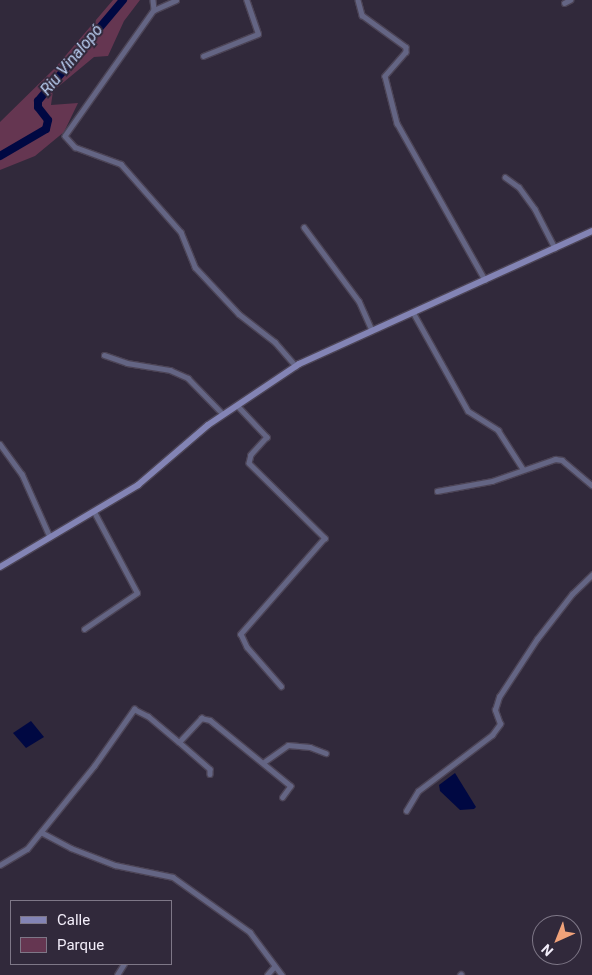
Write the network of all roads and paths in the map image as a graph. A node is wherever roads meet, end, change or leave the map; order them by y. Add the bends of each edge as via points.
1 (153, 0) edge
2 (176, 0) edge
3 (246, 0) edge
4 (358, 0) edge
5 (570, 0) edge
6 (564, 3) dead end
7 (154, 10) junction
8 (203, 56) dead end
9 (504, 177) dead end
10 (304, 227) dead end
11 (592, 231) edge
12 (555, 248) junction
13 (485, 280) junction
14 (413, 312) junction
15 (372, 330) junction
16 (104, 355) dead end
17 (296, 366) junction
18 (237, 405) junction
19 (223, 414) junction
20 (0, 444) edge
21 (523, 469) junction
22 (592, 484) edge
23 (437, 491) dead end
24 (94, 512) junction
25 (50, 537) junction
26 (0, 567) edge
27 (592, 575) edge
28 (84, 629) dead end
29 (281, 686) dead end
30 (179, 742) junction
31 (326, 753) dead end
32 (264, 762) junction
33 (210, 774) dead end
34 (283, 797) dead end
35 (406, 811) dead end
36 (41, 832) junction
37 (0, 865) edge
38 (274, 967) junction
39 (267, 975) edge
40 (282, 975) edge

1 - 7 street
2 - 7 street
3 - 8 street via 258,34
4 - 13 street via 362,15 406,47 406,52 385,76 398,123
5 - 6 street
7 - 17 street via 65,136 75,148 121,164 181,232 195,267 239,314 275,342
9 - 12 street via 519,187 535,209
10 - 15 street via 359,301
11 - 12 main road
12 - 13 main road
13 - 14 main road
14 - 15 main road
14 - 21 street via 468,411 498,430
15 - 17 main road
16 - 19 street via 127,363 170,370 188,378
17 - 18 main road
18 - 19 main road
18 - 29 street via 267,437 251,455 249,463 325,538 241,634 247,647
19 - 24 main road via 152,476
20 - 25 street via 22,474
21 - 22 street via 555,459 562,460
21 - 23 street via 492,482
24 - 25 main road
24 - 28 street via 137,593
25 - 26 main road
27 - 35 street via 572,594 537,639 500,697 495,710 500,724 492,735 418,791
30 - 32 street via 204,717
30 - 33 street via 210,769
30 - 36 street via 148,716 134,709
31 - 32 street via 288,745
32 - 34 street via 291,786
36 - 37 street via 20,856
36 - 38 street via 115,865 173,877 250,932
38 - 39 street
38 - 40 street

